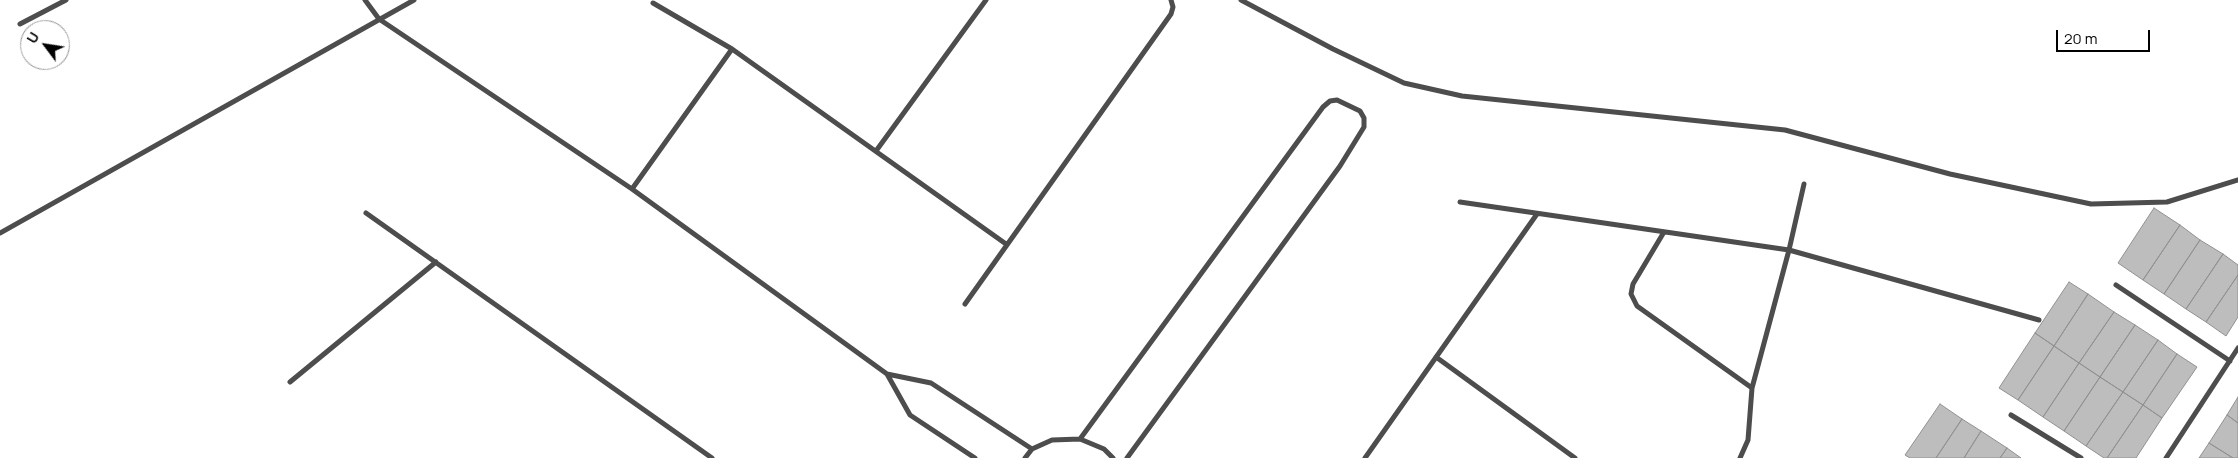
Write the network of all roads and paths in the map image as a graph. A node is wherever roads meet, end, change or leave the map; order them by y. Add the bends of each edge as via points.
1 (66, 0) edge
2 (366, 0) edge
3 (414, 0) edge
4 (986, 0) edge
5 (1171, 0) edge
6 (1241, 0) edge
7 (653, 3) dead end
8 (28, 20) edge
9 (378, 20) junction
10 (732, 49) junction
11 (876, 151) junction
12 (2238, 180) edge
13 (1804, 184) dead end
14 (632, 189) junction
15 (1460, 202) dead end
16 (366, 213) dead end
17 (1538, 214) junction
18 (1664, 232) junction
19 (0, 233) edge
20 (1006, 244) junction
21 (1789, 250) junction
22 (436, 262) junction
23 (2116, 285) dead end
24 (965, 304) dead end
25 (2039, 320) dead end
26 (2238, 348) edge
27 (1436, 357) junction
28 (2230, 361) junction
29 (887, 374) junction
30 (290, 382) dead end
31 (1752, 388) junction
32 (2010, 415) dead end
33 (1080, 439) junction
34 (1032, 449) junction
35 (712, 458) edge
36 (975, 458) edge
37 (1025, 458) edge
38 (1113, 458) edge
39 (1127, 458) edge
40 (1365, 458) edge
41 (1575, 458) edge
42 (1740, 458) edge
43 (2081, 458) edge
44 (2166, 458) edge

1 - 8 street
2 - 9 street
3 - 9 street
4 - 11 street
5 - 20 street via 1171,14
6 - 12 street via 1404,83 1462,96 1785,130 1950,174 2091,204 2167,202
7 - 10 street
9 - 14 street
9 - 19 street
10 - 11 street
10 - 14 street
11 - 20 street
13 - 21 street
14 - 29 street
15 - 17 street
16 - 22 street
17 - 18 street
17 - 27 street
18 - 21 street
18 - 31 street via 1633,284 1631,294 1637,306
20 - 24 street
21 - 25 street
21 - 31 street
22 - 30 street
22 - 35 street
23 - 28 street
26 - 28 street
27 - 40 street
27 - 41 street
28 - 44 street
29 - 34 street via 931,383
29 - 36 street via 910,415
31 - 42 street via 1748,440
32 - 43 street
33 - 34 street via 1052,440
33 - 38 street via 1104,448
33 - 39 street via 1323,107 1338,100 1360,112 1364,127 1340,166
34 - 37 street

